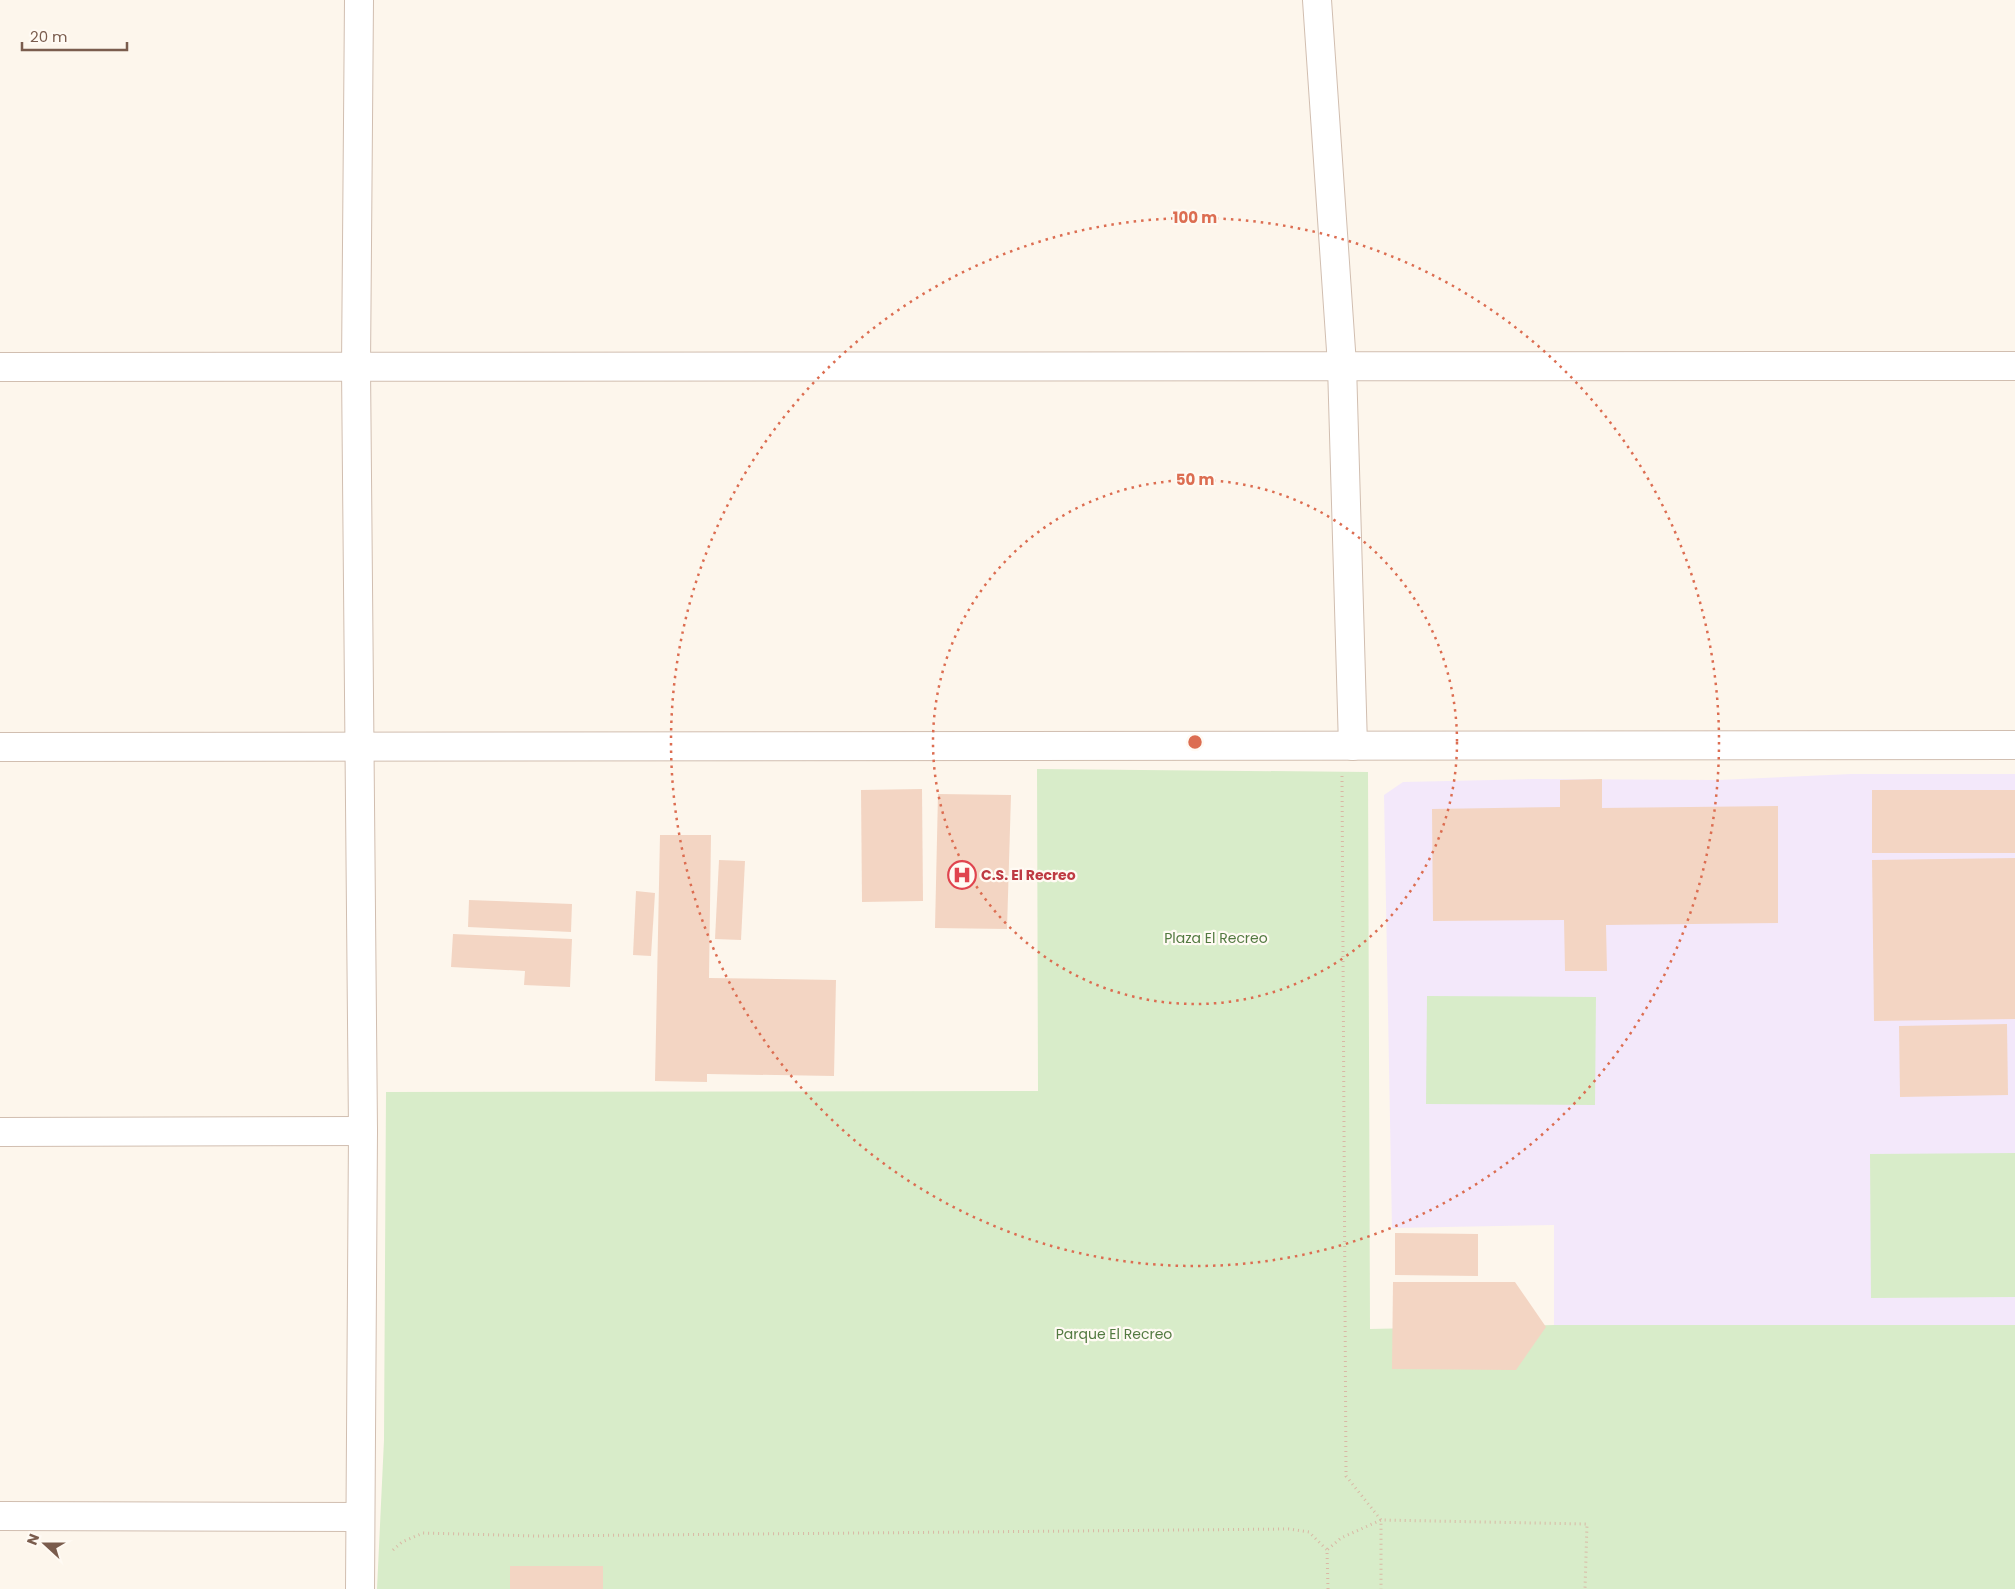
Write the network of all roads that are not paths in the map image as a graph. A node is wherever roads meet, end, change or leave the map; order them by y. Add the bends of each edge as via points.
1 (360, 0) edge
2 (1317, 0) edge
3 (1342, 365) junction
4 (2015, 366) edge
5 (0, 367) edge
6 (356, 367) junction
7 (2015, 745) edge
8 (358, 746) junction
9 (1353, 746) junction
10 (0, 747) edge
11 (363, 1131) junction
12 (0, 1132) edge
13 (0, 1516) edge
14 (359, 1517) junction
15 (360, 1589) edge

1 - 6 street
2 - 3 street
3 - 4 street
3 - 6 street
3 - 9 street
5 - 6 street
6 - 8 street
7 - 9 street
8 - 9 street
8 - 10 street
8 - 11 street
11 - 12 street
11 - 14 street
13 - 14 street
14 - 15 street

